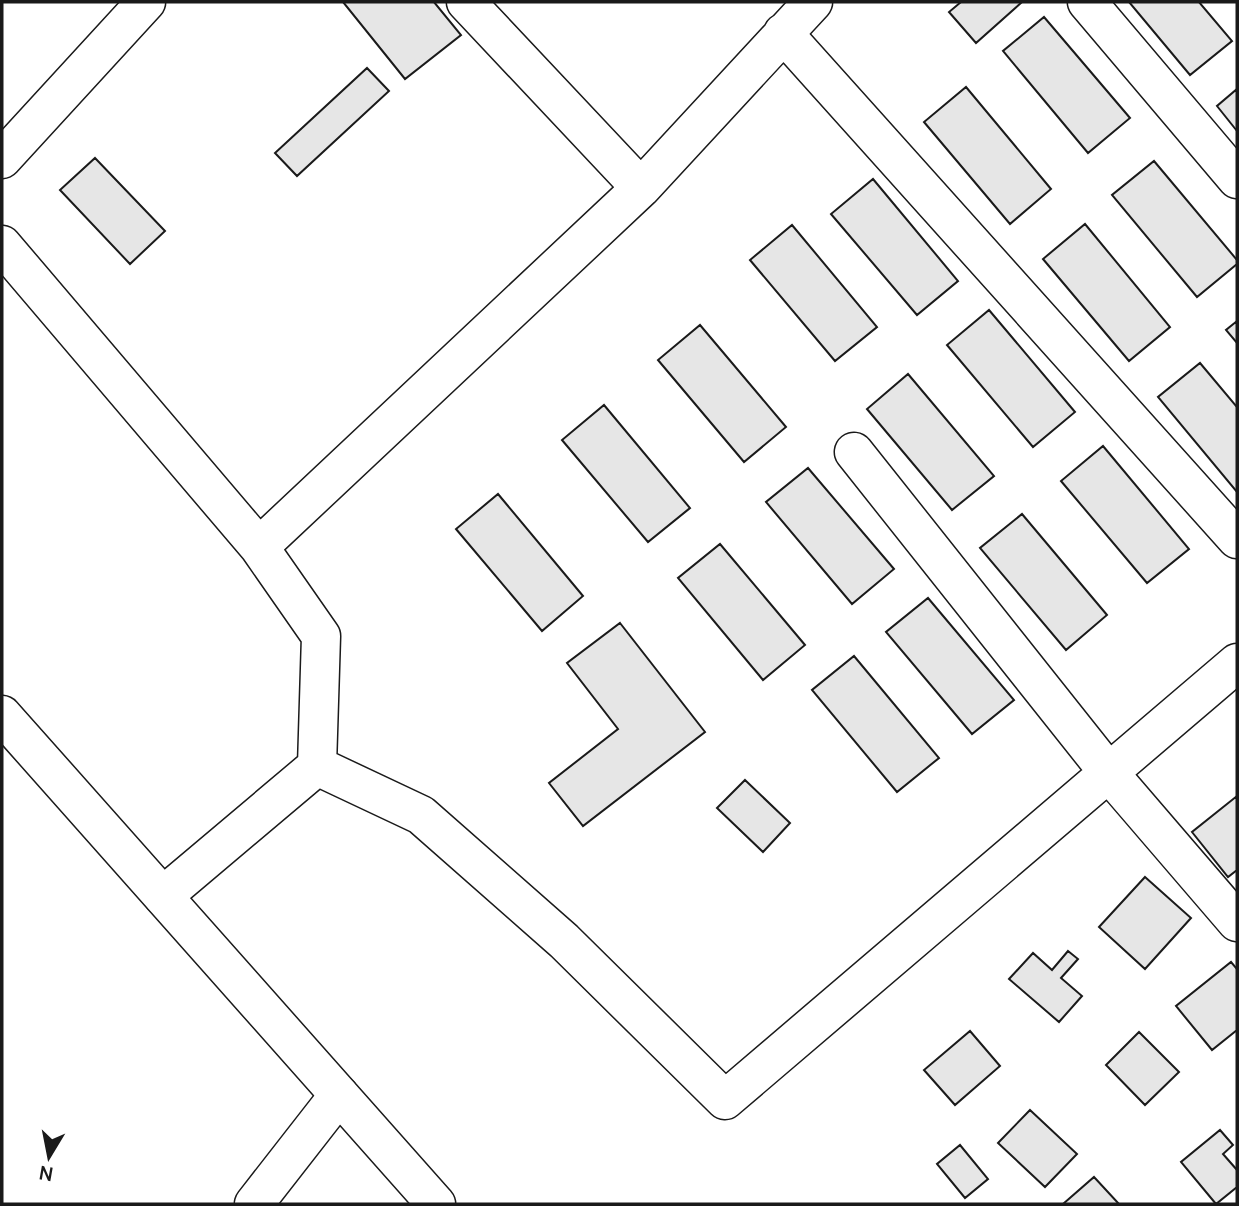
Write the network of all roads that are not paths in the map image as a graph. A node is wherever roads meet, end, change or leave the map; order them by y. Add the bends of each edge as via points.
1 (146, 2) edge
2 (466, 2) edge
3 (813, 2) edge
4 (1087, 2) edge
5 (783, 33) junction
6 (2, 159) edge
7 (1237, 179) edge
8 (641, 188) junction
9 (2, 245) edge
10 (854, 452) dead end
11 (1237, 539) edge
12 (259, 547) junction
13 (1237, 663) edge
14 (2, 715) edge
15 (317, 766) junction
16 (1109, 773) junction
17 (163, 896) junction
18 (1237, 922) edge
19 (339, 1095) junction
20 (254, 1204) edge
21 (436, 1204) edge

1 - 6 main road
2 - 8 main road
3 - 5 main road
4 - 7 main road
5 - 8 main road
5 - 11 main road
8 - 12 main road
9 - 12 main road
10 - 16 main road
12 - 15 main road via 321,636
13 - 16 main road
14 - 17 main road
15 - 16 main road via 421,815 564,941 725,1100
15 - 17 main road
16 - 18 main road
17 - 19 main road
19 - 20 main road
19 - 21 main road

